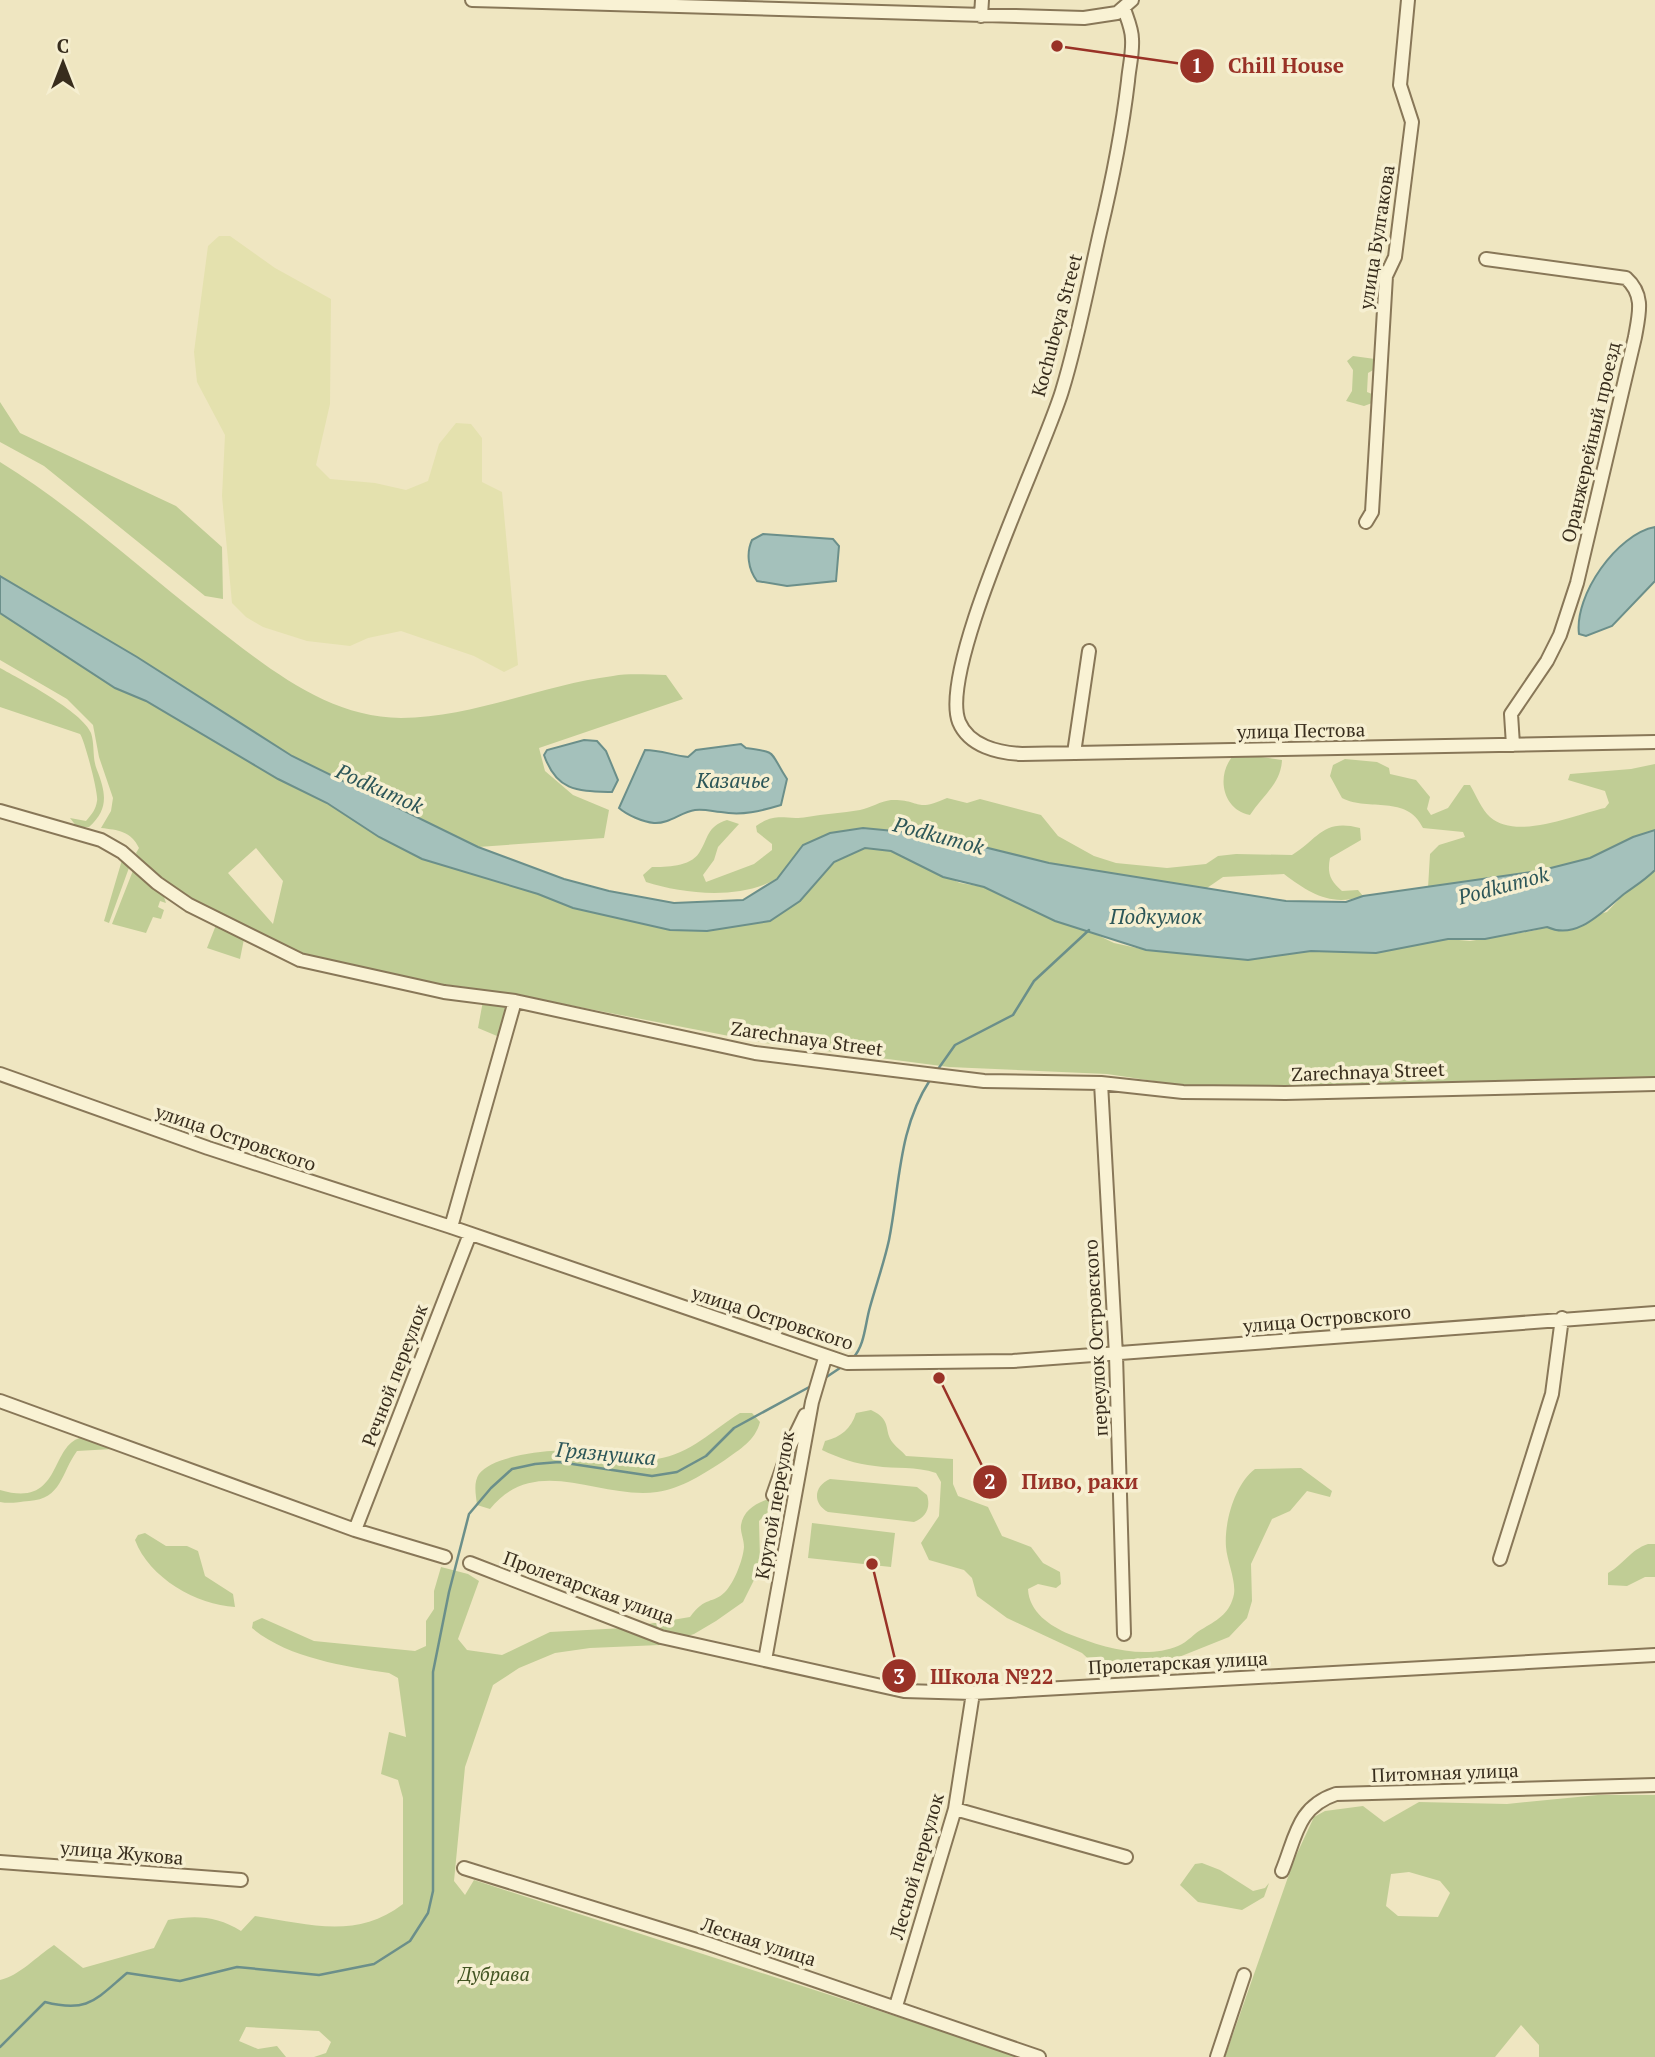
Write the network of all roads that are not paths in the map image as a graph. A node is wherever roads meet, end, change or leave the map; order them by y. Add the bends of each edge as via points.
1 (472, 0) edge
2 (982, 0) edge
3 (1408, 0) edge
4 (1128, 4) edge
5 (981, 16) junction
6 (1486, 259) dead end
7 (1366, 522) dead end
8 (1089, 651) dead end
9 (960, 722) joint
10 (1655, 742) edge
11 (1513, 745) junction
12 (1074, 753) junction
13 (0, 811) edge
14 (515, 1001) junction
15 (0, 1074) edge
16 (1101, 1083) junction
17 (1655, 1084) edge
18 (451, 1227) junction
19 (470, 1234) junction
20 (1655, 1313) edge
21 (1562, 1318) junction
22 (1116, 1355) junction
23 (830, 1359) junction
24 (0, 1401) edge
25 (811, 1402) junction
26 (773, 1495) dead end
27 (355, 1530) junction
28 (445, 1557) dead end
29 (1500, 1559) dead end
30 (470, 1563) dead end
31 (1124, 1633) dead end
32 (1655, 1655) edge
33 (765, 1660) junction
34 (973, 1693) junction
35 (1655, 1785) edge
36 (955, 1810) junction
37 (1126, 1857) dead end
38 (0, 1862) edge
39 (464, 1868) dead end
40 (1282, 1871) dead end
41 (241, 1880) dead end
42 (1244, 1975) dead end
43 (896, 2006) junction
44 (1039, 2057) edge
45 (1217, 2057) edge

1 - 5 street
2 - 5 street
3 - 7 street, улица Булгакова via 1400,85 1412,121 1395,257 1386,276 1372,512
4 - 5 street via 1117,13 1084,18
4 - 9 street, Kochubeya Street via 1133,37 1122,133 1086,295 1061,393 968,640 958,687
6 - 11 street, Оранжерейный проезд via 1617,276 1636,287 1640,301 1577,583 1560,635 1511,715
8 - 12 street
9 - 12 street, улица Пестова via 972,739 1002,753
10 - 11 street, улица Пестова
11 - 12 street, улица Пестова
13 - 14 street, Zarechnaya Street via 101,840 189,905 300,960 444,992
14 - 16 street, Zarechnaya Street via 755,1053 984,1081
14 - 18 street
15 - 18 street, улица Островского via 221,1153
16 - 17 street, Zarechnaya Street via 1235,1093
16 - 22 street, переулок Островского
18 - 19 street, улица Островского
19 - 23 street, улица Островского
19 - 27 street, Речной переулок
20 - 21 street, улица Островского
21 - 22 street, улица Островского
21 - 29 street via 1552,1394
22 - 23 street, улица Островского via 860,1365
22 - 31 street, переулок Островского
23 - 25 street, Крутой переулок via 819,1373
24 - 27 street
25 - 26 street
25 - 33 street, Крутой переулок
27 - 28 street
30 - 33 street, Пролетарская улица via 661,1637
32 - 34 street, Пролетарская улица
33 - 34 street, Пролетарская улица via 904,1691
34 - 36 street, Лесной переулок
35 - 40 street, Питомная улица via 1336,1794 1306,1810
36 - 37 street
36 - 43 street, Лесной переулок
38 - 41 street, улица Жукова
39 - 43 street, Лесная улица
42 - 45 street
43 - 44 street, Лесная улица

